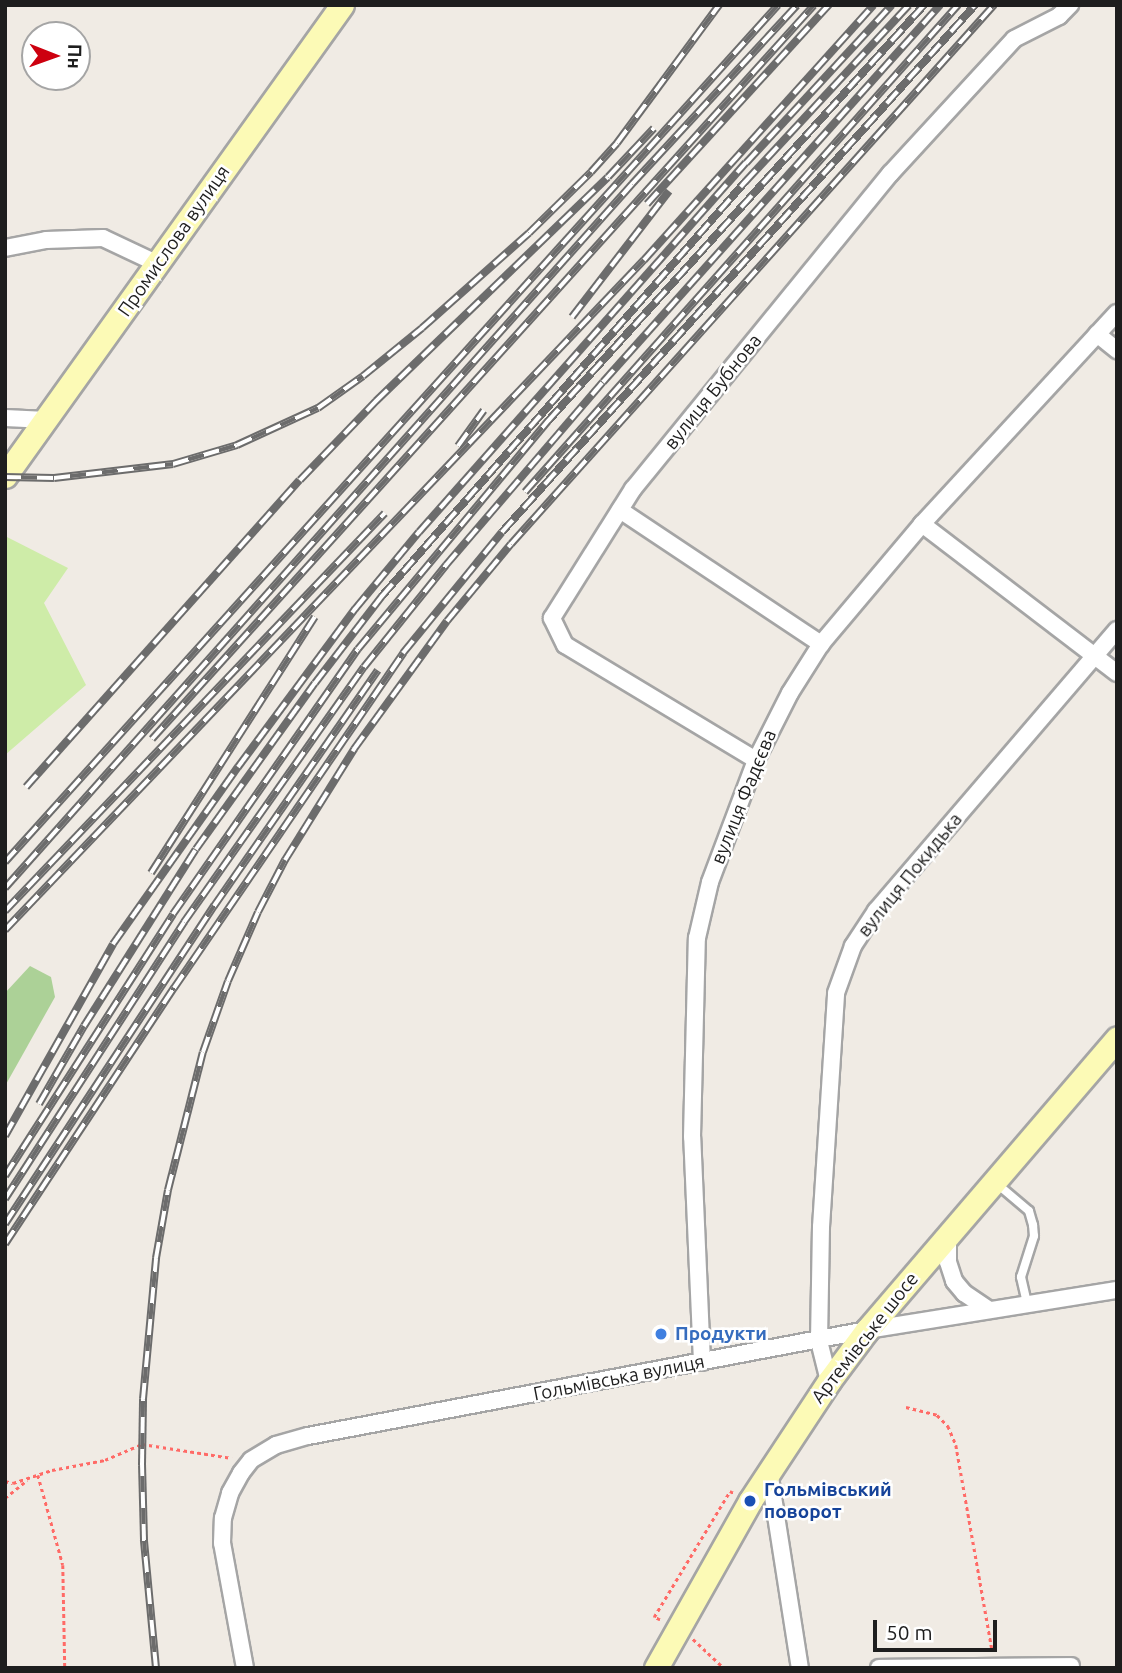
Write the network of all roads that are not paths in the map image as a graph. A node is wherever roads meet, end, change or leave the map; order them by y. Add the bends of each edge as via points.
1 (342, 5) edge
2 (1070, 5) edge
3 (5, 248) edge
4 (158, 264) junction
5 (1117, 313) edge
6 (1097, 334) junction
7 (1117, 350) edge
8 (5, 418) edge
9 (47, 420) junction
10 (5, 476) edge
11 (620, 510) junction
12 (922, 524) junction
13 (1117, 630) edge
14 (821, 644) junction
15 (1095, 655) junction
16 (1117, 673) edge
17 (755, 760) junction
18 (1117, 1038) edge
19 (994, 1181) junction
20 (948, 1235) junction
21 (1117, 1290) edge
22 (1027, 1304) junction
23 (988, 1309) junction
24 (867, 1330) junction
25 (820, 1341) junction
26 (702, 1362) junction
27 (829, 1381) junction
28 (769, 1471) junction
29 (1071, 1666) dead end
30 (245, 1668) edge
31 (656, 1668) edge
32 (800, 1668) edge
33 (879, 1668) edge

1 - 4 main road, Промислова вулиця
2 - 11 street, вулиця Бубнова via 1059,16 1014,39 890,174
3 - 4 street via 46,240 103,238
4 - 9 main road, Промислова вулиця
5 - 6 street, вулиця Фадєєва
6 - 7 street
6 - 12 street, вулиця Фадєєва
8 - 9 street
9 - 10 main road, Промислова вулиця
11 - 14 street
11 - 17 street, вулиця Бубнова via 552,618 565,645
12 - 14 street, вулиця Фадєєва
12 - 15 street
13 - 15 street, вулиця Покидька
14 - 17 street, вулиця Фадєєва
15 - 16 street
15 - 25 street, вулиця Покидька via 876,911 853,946 836,993 821,1227
17 - 26 street, вулиця Фадєєва via 710,882 697,938 692,1137
18 - 19 main road, Артемівське шосе
19 - 20 main road, Артемівське шосе
19 - 22 lane via 1029,1211 1033,1225 1021,1278
20 - 23 street via 954,1281
20 - 24 main road, Артемівське шосе
21 - 22 street, Гольмівська вулиця
22 - 23 street, Гольмівська вулиця
23 - 24 street, Гольмівська вулиця
24 - 25 street, Гольмівська вулиця
24 - 27 main road, Артемівське шосе
25 - 26 street, Гольмівська вулиця
25 - 27 street, вулиця Покидька
26 - 30 street, Гольмівська вулиця via 308,1436 276,1445 251,1460 230,1493 222,1543
27 - 28 main road, Артемівське шосе
28 - 31 main road, Артемівське шосе
28 - 32 street
29 - 33 street

